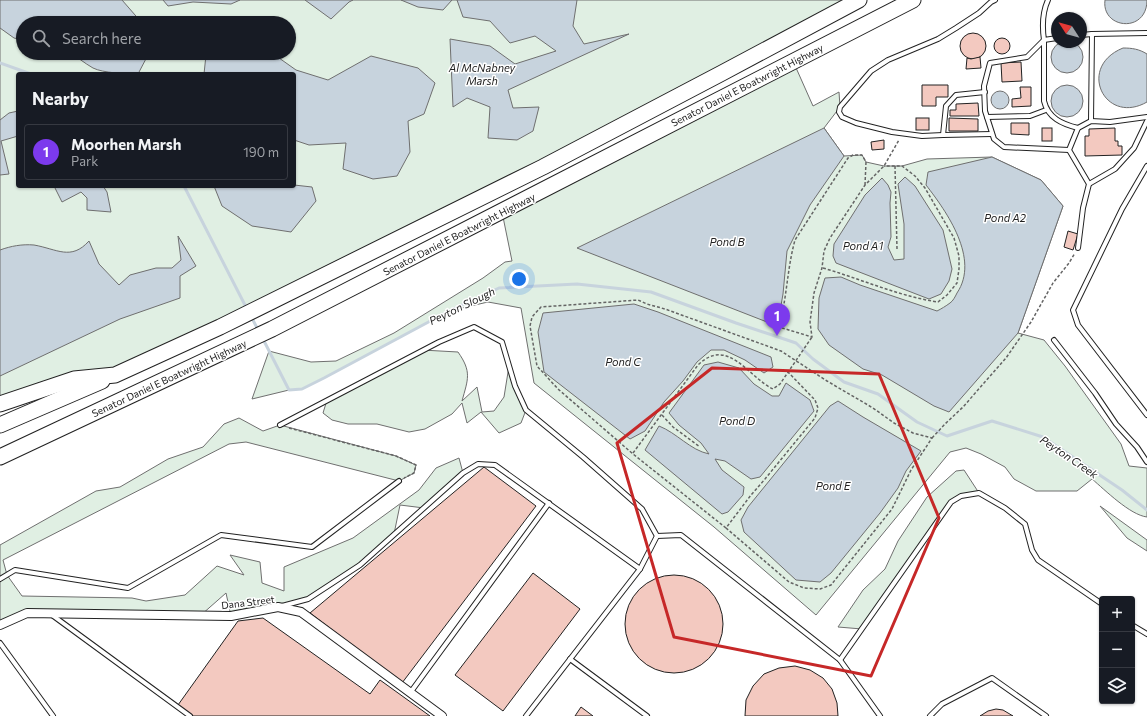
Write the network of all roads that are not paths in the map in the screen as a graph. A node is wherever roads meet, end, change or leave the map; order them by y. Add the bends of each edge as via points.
1 (859, 0) edge
2 (913, 0) edge
3 (995, 0) edge
4 (1048, 0) edge
5 (1147, 33) edge
6 (1087, 34) edge
7 (1092, 34) junction
8 (1051, 39) edge
9 (1044, 40) junction
10 (985, 92) junction
11 (1046, 110) junction
12 (987, 117) junction
13 (1147, 117) edge
14 (1091, 121) junction
15 (1147, 121) edge
16 (1078, 128) junction
17 (992, 134) junction
18 (943, 135) junction
19 (1069, 150) junction
20 (1147, 166) edge
21 (1088, 184) junction
22 (1078, 248) road end
23 (1054, 340) dead end
24 (115, 374) junction
25 (0, 404) edge
26 (101, 410) junction
27 (1147, 415) edge
28 (0, 425) edge
29 (280, 425) road end
30 (0, 457) edge
31 (1147, 462) edge
32 (0, 467) edge
33 (399, 481) road end
34 (549, 504) junction
35 (657, 536) junction
36 (640, 569) junction
37 (0, 579) edge
38 (1099, 602) edge
39 (278, 608) junction
40 (50, 613) junction
41 (0, 625) edge
42 (1135, 627) edge
43 (1147, 634) edge
44 (0, 643) edge
45 (570, 659) junction
46 (840, 660) junction
47 (410, 693) junction
48 (53, 716) edge
49 (190, 716) edge
50 (442, 716) edge
51 (526, 716) edge
52 (647, 716) edge
53 (880, 716) edge
54 (930, 716) edge
55 (1046, 716) edge

1 - 24 highway via 555,160 263,306
2 - 26 highway, Senator Daniel E Boatwright Highway via 272,329
3 - 18 lane via 938,39 888,60 871,71 840,107 842,117 848,120 892,132 922,136
4 - 9 lane via 1044,9
5 - 7 lane
6 - 7 lane
7 - 14 lane
8 - 9 lane
9 - 10 lane via 1027,57 990,64 984,86
9 - 11 lane
10 - 12 lane
10 - 18 lane via 956,95 946,106
11 - 12 lane via 1030,116
11 - 16 lane via 1065,125
12 - 17 lane
13 - 14 lane via 1110,122
14 - 16 lane
15 - 21 lane via 1134,148 1115,169
16 - 19 lane
17 - 18 lane
17 - 19 lane via 1004,147
19 - 21 lane
20 - 27 lane via 1122,209 1073,310 1078,325
21 - 22 lane
23 - 31 lane
24 - 25 highway via 74,379
24 - 28 highway
26 - 30 highway, Senator Daniel E Boatwright Highway
26 - 32 highway
29 - 35 lane via 439,342 474,328 502,342 515,386 526,410 642,509
33 - 37 lane via 312,547 221,535 128,588 15,570
34 - 36 lane
34 - 39 lane via 495,464 478,464 463,473 360,565 308,599
34 - 47 lane
35 - 36 lane
35 - 46 lane via 681,535
36 - 45 lane
38 - 46 lane via 1038,560 1032,550 1025,524 1005,508 979,493 961,496 951,502
39 - 40 street, Dana Street via 231,616
39 - 47 street, Dana Street via 300,612
40 - 41 street, Dana Street via 27,613
40 - 49 lane
42 - 43 lane
44 - 48 lane
45 - 51 lane
45 - 52 lane
46 - 53 lane
47 - 50 street, Dana Street
54 - 55 lane via 942,704 992,678

